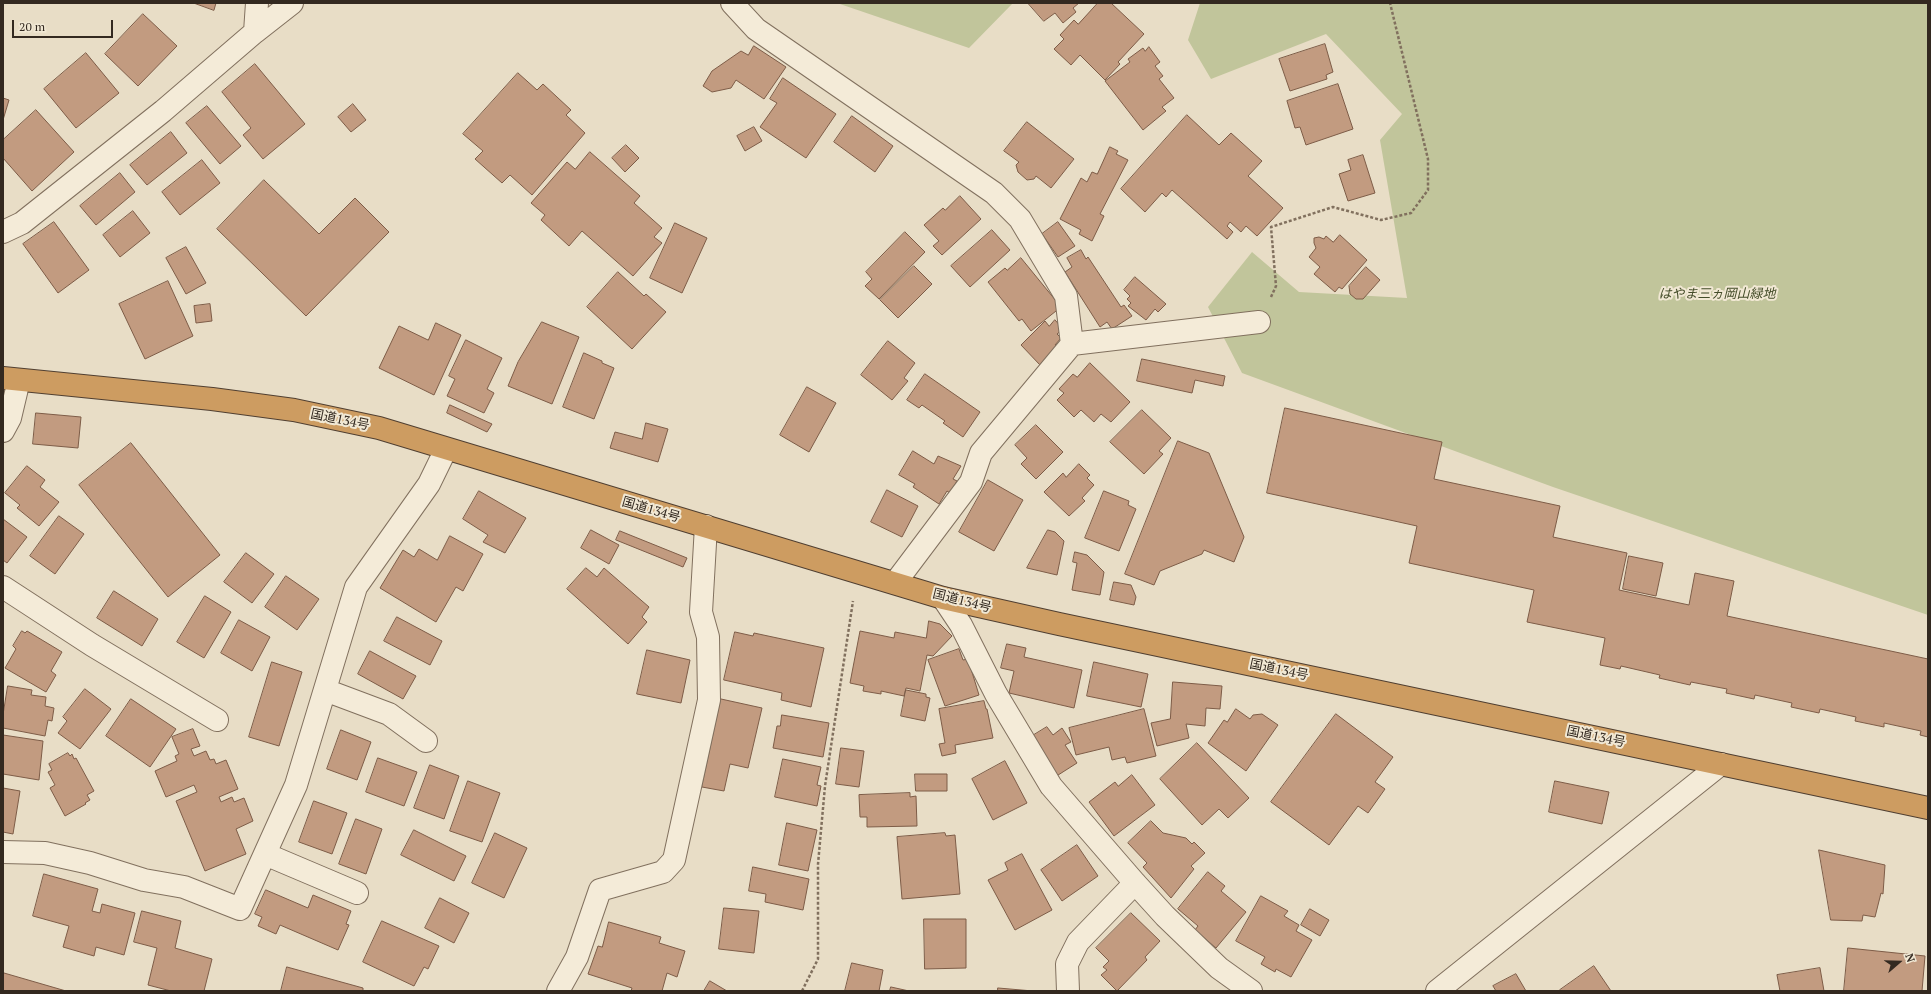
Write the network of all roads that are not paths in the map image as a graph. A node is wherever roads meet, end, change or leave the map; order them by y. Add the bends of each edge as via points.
1 (257, 3) edge
2 (292, 3) edge
3 (732, 3) edge
4 (255, 32) junction
5 (3, 232) edge
6 (1259, 322) road end
7 (1072, 344) junction
8 (11, 379) edge
9 (3, 430) edge
10 (446, 449) junction
11 (706, 526) junction
12 (895, 583) junction
13 (3, 587) edge
14 (943, 598) junction
15 (325, 690) junction
16 (217, 720) dead end
17 (426, 741) dead end
18 (1721, 764) junction
19 (1928, 808) edge
20 (3, 852) edge
21 (265, 854) junction
22 (1135, 884) junction
23 (357, 893) dead end
24 (558, 991) edge
25 (1068, 991) edge
26 (1251, 991) edge
27 (1437, 991) edge

1 - 4 street
2 - 4 street
3 - 7 street via 756,28 994,193 1020,219 1066,296
4 - 5 street via 163,111 22,223
6 - 7 street
7 - 12 street via 980,453 971,482
8 - 9 street via 10,418
8 - 10 highway, 国道134号 via 212,399 294,410 379,428
10 - 11 highway, 国道134号
10 - 15 street via 430,484 356,587
11 - 12 highway, 国道134号
11 - 24 street via 701,612 708,637 709,700 674,860 663,872 600,890 577,957
12 - 14 highway, 国道134号
13 - 16 street via 92,645
14 - 18 highway, 国道134号
14 - 22 street via 961,625 996,694 1051,786
15 - 17 street via 389,714
15 - 21 street via 296,785
18 - 19 highway, 国道134号
18 - 27 street
20 - 21 street via 45,853 90,863 144,880 184,887 240,910
21 - 23 street
22 - 25 street via 1078,942 1067,964
22 - 26 street via 1219,968

